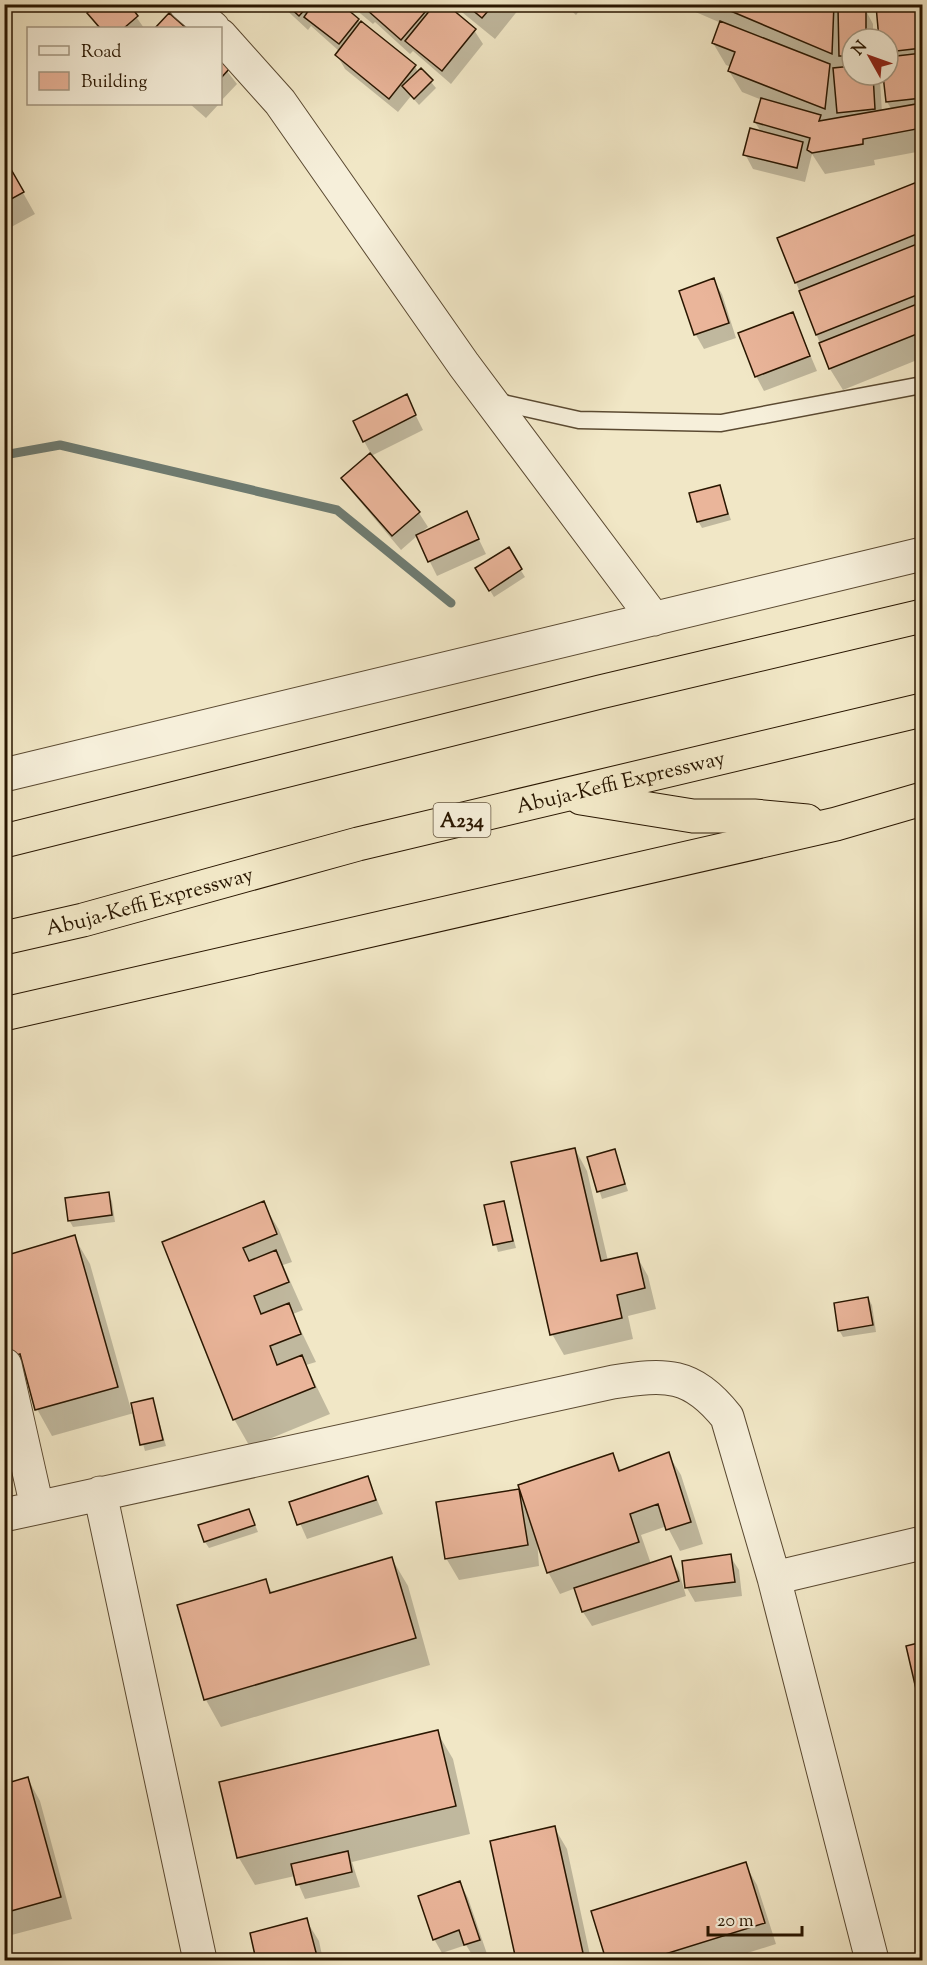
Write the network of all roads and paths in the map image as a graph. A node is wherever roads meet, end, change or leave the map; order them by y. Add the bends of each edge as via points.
1 (184, 4) edge
2 (212, 27) edge
3 (222, 37) edge
4 (922, 385) edge
5 (490, 399) junction
6 (922, 555) edge
7 (917, 615) edge
8 (654, 619) junction
9 (922, 710) edge
10 (4, 775) edge
11 (564, 796) junction
12 (922, 799) edge
13 (836, 824) junction
14 (4, 841) edge
15 (4, 938) edge
16 (4, 1014) edge
17 (5, 1365) edge
18 (100, 1493) junction
19 (37, 1508) junction
20 (4, 1515) edge
21 (922, 1543) edge
22 (774, 1578) junction
23 (200, 1960) edge
24 (872, 1960) edge

1 - 2 street
3 - 5 street via 280,102
4 - 5 lane via 721,423 579,420
5 - 8 street
6 - 8 street
7 - 14 highway
8 - 10 street
9 - 11 highway, Abuja-Keffi Expressway / A234
11 - 13 highway via 693,816 754,816
11 - 15 highway, Abuja-Keffi Expressway / A234 via 358,844
12 - 13 highway
13 - 16 highway
17 - 19 street
18 - 19 street
18 - 22 street via 652,1376 688,1382 712,1398 727,1417
18 - 23 street
19 - 20 street
21 - 22 street
22 - 24 street

